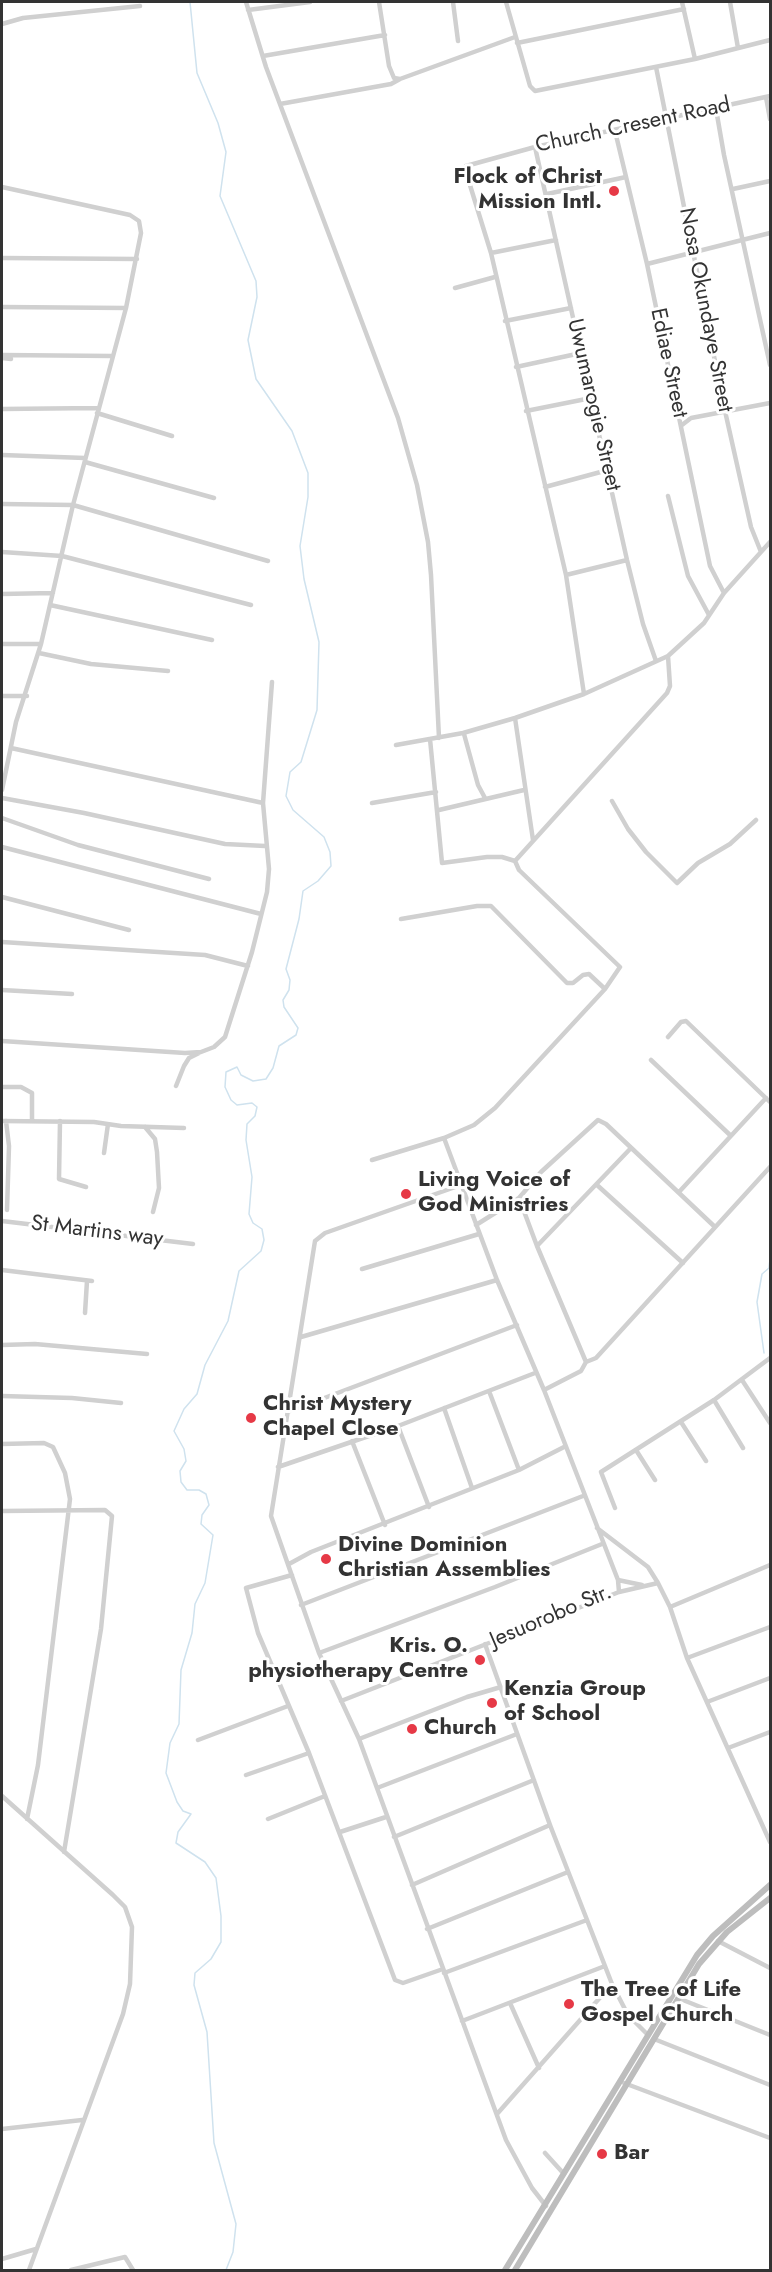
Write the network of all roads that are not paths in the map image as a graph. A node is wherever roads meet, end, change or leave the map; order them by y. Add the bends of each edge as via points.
1 (246, 2) edge
2 (310, 2) edge
3 (379, 2) edge
4 (453, 2) edge
5 (506, 2) edge
6 (682, 2) edge
7 (730, 2) edge
8 (140, 6) dead end
9 (684, 9) junction
10 (248, 10) junction
11 (2, 24) edge
12 (385, 35) junction
13 (516, 40) junction
14 (771, 40) edge
15 (458, 41) dead end
16 (738, 48) junction
17 (263, 56) junction
18 (695, 59) junction
19 (656, 67) junction
20 (400, 80) junction
21 (768, 96) edge
22 (280, 104) junction
23 (716, 109) junction
24 (771, 118) edge
25 (666, 119) junction
26 (615, 131) junction
27 (535, 147) junction
28 (626, 177) junction
29 (771, 181) edge
30 (2, 187) edge
31 (733, 189) junction
32 (547, 194) junction
33 (771, 233) edge
34 (556, 240) junction
35 (742, 240) junction
36 (694, 250) junction
37 (491, 253) junction
38 (2, 258) edge
39 (137, 259) junction
40 (647, 264) junction
41 (495, 277) junction
42 (454, 288) dead end
43 (12, 307) dead end
44 (126, 308) junction
45 (571, 308) junction
46 (505, 321) junction
47 (769, 347) edge
48 (581, 353) junction
49 (112, 356) junction
50 (2, 357) edge
51 (12, 359) dead end
52 (771, 365) edge
53 (516, 367) junction
54 (591, 398) junction
55 (771, 403) edge
56 (2, 409) edge
57 (98, 411) junction
58 (526, 411) junction
59 (725, 411) junction
60 (682, 425) junction
61 (172, 436) dead end
62 (2, 455) edge
63 (85, 460) junction
64 (608, 470) junction
65 (545, 487) junction
66 (668, 496) dead end
67 (214, 498) dead end
68 (2, 504) edge
69 (73, 505) junction
70 (771, 542) edge
71 (2, 552) edge
72 (761, 552) junction
73 (62, 556) junction
74 (627, 560) junction
75 (268, 561) dead end
76 (566, 575) junction
77 (53, 593) junction
78 (724, 593) junction
79 (2, 594) edge
80 (50, 604) junction
81 (250, 604) dead end
82 (709, 615) junction
83 (212, 640) dead end
84 (2, 644) edge
85 (41, 644) junction
86 (39, 653) junction
87 (668, 656) junction
88 (656, 661) junction
89 (168, 671) dead end
90 (272, 682) dead end
91 (584, 694) junction
92 (2, 696) edge
93 (27, 696) junction
94 (515, 718) junction
95 (464, 734) dead end
96 (439, 738) junction
97 (430, 739) junction
98 (396, 745) dead end
99 (11, 748) junction
100 (2, 756) edge
101 (9, 757) junction
102 (2, 790) edge
103 (524, 790) junction
104 (436, 792) junction
105 (2, 798) edge
106 (485, 798) junction
107 (612, 801) dead end
108 (263, 803) junction
109 (372, 803) dead end
110 (439, 810) junction
111 (2, 818) edge
112 (756, 820) dead end
113 (533, 840) junction
114 (265, 846) junction
115 (2, 847) edge
116 (515, 861) junction
117 (209, 879) dead end
118 (2, 897) edge
119 (261, 914) junction
120 (401, 919) dead end
121 (129, 930) dead end
122 (2, 942) edge
123 (248, 966) junction
124 (605, 989) junction
125 (2, 990) edge
126 (72, 994) dead end
127 (668, 1037) dead end
128 (2, 1041) edge
129 (201, 1052) junction
130 (651, 1060) dead end
131 (176, 1086) dead end
132 (2, 1087) edge
133 (768, 1100) edge
134 (32, 1120) junction
135 (4, 1121) edge
136 (60, 1121) junction
137 (108, 1124) junction
138 (145, 1127) junction
139 (184, 1128) dead end
140 (730, 1135) junction
141 (444, 1138) junction
142 (631, 1148) junction
143 (104, 1153) dead end
144 (372, 1160) dead end
145 (771, 1167) edge
146 (461, 1185) junction
147 (597, 1185) junction
148 (86, 1187) dead end
149 (679, 1192) junction
150 (519, 1198) junction
151 (7, 1210) dead end
152 (153, 1212) dead end
153 (2, 1221) edge
154 (476, 1226) junction
155 (715, 1227) junction
156 (479, 1233) junction
157 (193, 1244) dead end
158 (537, 1246) junction
159 (683, 1263) junction
160 (362, 1269) dead end
161 (2, 1270) edge
162 (497, 1280) junction
163 (84, 1313) dead end
164 (517, 1326) junction
165 (301, 1337) junction
166 (2, 1345) edge
167 (147, 1354) dead end
168 (771, 1358) edge
169 (586, 1362) junction
170 (535, 1373) junction
171 (742, 1380) junction
172 (544, 1390) junction
173 (489, 1391) junction
174 (2, 1396) edge
175 (714, 1400) junction
176 (121, 1403) dead end
177 (444, 1408) junction
178 (290, 1411) junction
179 (681, 1422) junction
180 (771, 1423) edge
181 (398, 1426) junction
182 (352, 1441) junction
183 (2, 1444) edge
184 (564, 1447) junction
185 (743, 1448) dead end
186 (636, 1450) junction
187 (706, 1461) dead end
188 (278, 1467) junction
189 (519, 1470) junction
190 (655, 1480) dead end
191 (472, 1488) junction
192 (583, 1496) junction
193 (429, 1507) junction
194 (70, 1508) junction
195 (615, 1508) dead end
196 (2, 1511) edge
197 (385, 1525) junction
198 (597, 1528) junction
199 (602, 1544) junction
200 (289, 1564) junction
201 (771, 1565) edge
202 (292, 1575) junction
203 (618, 1580) junction
204 (658, 1583) junction
205 (642, 1585) junction
206 (620, 1592) junction
207 (301, 1605) junction
208 (670, 1606) junction
209 (771, 1627) edge
210 (485, 1644) junction
211 (319, 1653) junction
212 (687, 1658) junction
213 (771, 1678) edge
214 (501, 1687) junction
215 (341, 1701) junction
216 (707, 1702) junction
217 (288, 1706) junction
218 (771, 1732) edge
219 (517, 1734) junction
220 (359, 1739) junction
221 (198, 1740) dead end
222 (728, 1748) junction
223 (309, 1753) junction
224 (246, 1775) dead end
225 (534, 1780) junction
226 (376, 1788) junction
227 (2, 1796) edge
228 (326, 1796) junction
229 (386, 1817) junction
230 (27, 1819) junction
231 (268, 1819) dead end
232 (549, 1825) junction
233 (340, 1832) junction
234 (394, 1837) junction
235 (771, 1842) edge
236 (64, 1852) junction
237 (568, 1872) junction
238 (412, 1885) junction
239 (771, 1886) edge
240 (771, 1898) edge
241 (587, 1920) junction
242 (427, 1929) junction
243 (718, 1941) junction
244 (605, 1966) junction
245 (771, 1968) edge
246 (443, 1971) junction
247 (612, 1984) junction
248 (678, 1998) junction
249 (510, 2003) junction
250 (462, 2021) junction
251 (647, 2034) junction
252 (771, 2035) edge
253 (654, 2039) junction
254 (538, 2068) junction
255 (623, 2083) junction
256 (771, 2085) edge
257 (497, 2115) junction
258 (82, 2120) junction
259 (2, 2129) edge
260 (771, 2138) edge
261 (544, 2153) dead end
262 (564, 2174) junction
263 (546, 2206) junction
264 (36, 2249) junction
265 (2, 2259) edge
266 (29, 2271) edge
267 (71, 2271) edge
268 (133, 2271) edge
269 (505, 2271) edge
270 (515, 2271) edge

1 - 10 street
2 - 10 street
3 - 12 street
4 - 15 street
5 - 13 street
6 - 9 street
7 - 16 street
8 - 11 street via 23,18
9 - 13 street
9 - 18 street
10 - 17 street
12 - 17 street
12 - 20 street via 392,74
13 - 19 street via 535,91
13 - 20 street
14 - 16 street
16 - 18 street
17 - 22 street
18 - 19 street
19 - 25 street, Nosa Okundaye Street
20 - 22 street
21 - 23 street, Church Cresent Road
21 - 24 street
22 - 96 street via 398,418 417,485 431,575
23 - 25 street, Church Cresent Road
23 - 31 street
25 - 26 street, Church Cresent Road
25 - 36 street, Nosa Okundaye Street
26 - 27 street, Church Cresent Road
26 - 28 street, Ediae Street
27 - 32 street, Uwumarogie Street
27 - 37 street, Church Cresent Road via 466,166
28 - 32 street
28 - 40 street, Ediae Street
29 - 31 street
30 - 39 street via 130,215 140,221
31 - 35 street
32 - 34 street, Uwumarogie Street
33 - 35 street
34 - 37 street
34 - 45 street, Uwumarogie Street
35 - 36 street
35 - 47 street
36 - 40 street
36 - 59 street, Nosa Okundaye Street
37 - 41 street
38 - 39 street
39 - 44 street
40 - 60 street, Ediae Street
41 - 42 street
41 - 46 street
43 - 44 street via 2,307
44 - 49 street
45 - 46 street
45 - 48 street, Uwumarogie Street
46 - 53 street
47 - 52 street
48 - 53 street
48 - 54 street, Uwumarogie Street
49 - 50 street
49 - 57 street
50 - 51 street
53 - 58 street
54 - 58 street
54 - 64 street, Uwumarogie Street
55 - 59 street
56 - 57 street
57 - 61 street
57 - 63 street
58 - 65 street
59 - 60 street via 691,418
59 - 72 street, Nosa Okundaye Street via 751,527
60 - 78 street, Ediae Street via 710,566
62 - 63 street
63 - 67 street
63 - 69 street
64 - 65 street
64 - 74 street, Uwumarogie Street
65 - 76 street
66 - 82 street via 688,576
68 - 69 street
69 - 73 street
69 - 75 street
70 - 72 street
71 - 73 street
72 - 78 street
73 - 77 street
73 - 81 street
74 - 76 street
74 - 88 street, Uwumarogie Street
76 - 91 street
77 - 79 street
77 - 80 street
78 - 82 street
80 - 83 street
80 - 85 street
82 - 87 street
84 - 85 street
85 - 86 street
86 - 89 street via 91,664
86 - 93 street
87 - 88 street
87 - 113 street via 667,693
88 - 91 street
90 - 108 street
91 - 94 street
92 - 93 street
93 - 99 street
94 - 96 street
94 - 103 street
95 - 106 street
96 - 97 street
97 - 98 street
97 - 104 street
99 - 101 street
99 - 108 street
100 - 101 street
101 - 102 street
103 - 106 street
103 - 113 street
104 - 109 street
104 - 110 street
105 - 114 street via 225,844
106 - 110 street
107 - 112 street via 646,852 677,883
108 - 114 street
110 - 116 street via 442,863 487,857
111 - 117 street via 78,845
113 - 116 street
114 - 119 street via 269,869
115 - 119 street
116 - 124 street via 519,870 619,963
118 - 121 street
119 - 123 street
120 - 124 street via 491,906 567,983 589,974
122 - 123 street via 205,955
123 - 129 street via 225,1037
124 - 141 street via 495,1108 474,1125
125 - 126 street
127 - 133 street via 686,1021
128 - 129 street
129 - 131 street via 189,1058
130 - 140 street
132 - 134 street via 21,1087 32,1093
133 - 140 street
134 - 135 street
134 - 136 street
135 - 151 street via 9,1146
136 - 137 street
136 - 148 street via 59,1179
137 - 138 street
137 - 143 street
138 - 139 street
138 - 152 street via 155,1139 157,1152 159,1188
140 - 149 street
141 - 144 street
141 - 146 street, Jesuorobo Str.
142 - 147 street
142 - 149 street
142 - 150 street via 606,1124 593,1122
145 - 155 street
146 - 154 street, Jesuorobo Str.
146 - 165 street via 319,1237 312,1253
147 - 158 street
147 - 159 street
149 - 155 street
150 - 154 street
150 - 158 street
153 - 157 street, St Martins way
154 - 156 street, Jesuorobo Str.
155 - 159 street
156 - 160 street
156 - 162 street, Jesuorobo Str.
158 - 169 street
159 - 169 street via 596,1358
161 - 163 street via 90,1281
162 - 164 street, Jesuorobo Str.
162 - 165 street
164 - 170 street, Jesuorobo Str.
164 - 178 street
165 - 178 street
166 - 167 street via 35,1344
168 - 171 street
169 - 172 street via 581,1371
170 - 172 street, Jesuorobo Str.
170 - 173 street
171 - 175 street
171 - 180 street
172 - 184 street, Jesuorobo Str.
173 - 177 street
173 - 189 street
174 - 176 street
175 - 179 street
175 - 185 street
177 - 181 street
177 - 191 street
178 - 188 street
179 - 186 street
179 - 187 street
181 - 182 street
181 - 193 street
182 - 188 street
182 - 197 street
183 - 194 street via 44,1443 53,1447 64,1473
184 - 189 street
184 - 192 street, Jesuorobo Str.
186 - 190 street
186 - 195 street via 601,1472
188 - 200 street via 271,1516
189 - 191 street
191 - 193 street
192 - 198 street, Jesuorobo Str.
192 - 207 street
193 - 197 street
194 - 196 street
194 - 230 street via 38,1765
194 - 236 street via 105,1510 112,1516 112,1527 101,1629
197 - 200 street
198 - 199 street, Jesuorobo Str.
198 - 204 street via 648,1568
199 - 203 street, Jesuorobo Str.
199 - 211 street
200 - 202 street
201 - 208 street
202 - 207 street
202 - 217 street via 246,1591 258,1633
203 - 205 street
203 - 206 street, Jesuorobo Str.
204 - 205 street
204 - 208 street
205 - 206 street
206 - 210 street, Jesuorobo Str.
207 - 211 street
208 - 212 street
209 - 212 street
210 - 214 street
210 - 215 street, Jesuorobo Str.
211 - 215 street
212 - 216 street
213 - 216 street
214 - 219 street
214 - 220 street
215 - 220 street
216 - 222 street
217 - 221 street
217 - 223 street
218 - 222 street
219 - 225 street
219 - 226 street
220 - 226 street
222 - 235 street
223 - 224 street
223 - 228 street
225 - 232 street
225 - 234 street
226 - 229 street
227 - 230 street
228 - 231 street
228 - 233 street
229 - 233 street
229 - 234 street
230 - 236 street
232 - 237 street
232 - 238 street
233 - 246 street via 394,1980 403,1983
234 - 238 street
236 - 258 street via 125,1907 132,1927 130,1984 123,2014
237 - 241 street
237 - 242 street
238 - 242 street
239 - 251 main road via 697,1954
240 - 243 main road
241 - 244 street
241 - 246 street
242 - 246 street
243 - 245 street
243 - 248 main road
244 - 247 street
244 - 249 street
246 - 250 street
247 - 251 street via 628,2015
247 - 254 street
248 - 252 street
248 - 253 main road
249 - 250 street
249 - 254 street
250 - 257 street
251 - 255 main road
253 - 255 main road
253 - 256 street
254 - 257 street
255 - 260 street
255 - 262 main road
255 - 270 main road
257 - 263 street via 511,2150
258 - 259 street
258 - 264 street
261 - 262 street
262 - 263 main road
263 - 269 main road
264 - 265 street
264 - 266 street
267 - 268 street via 126,2257

